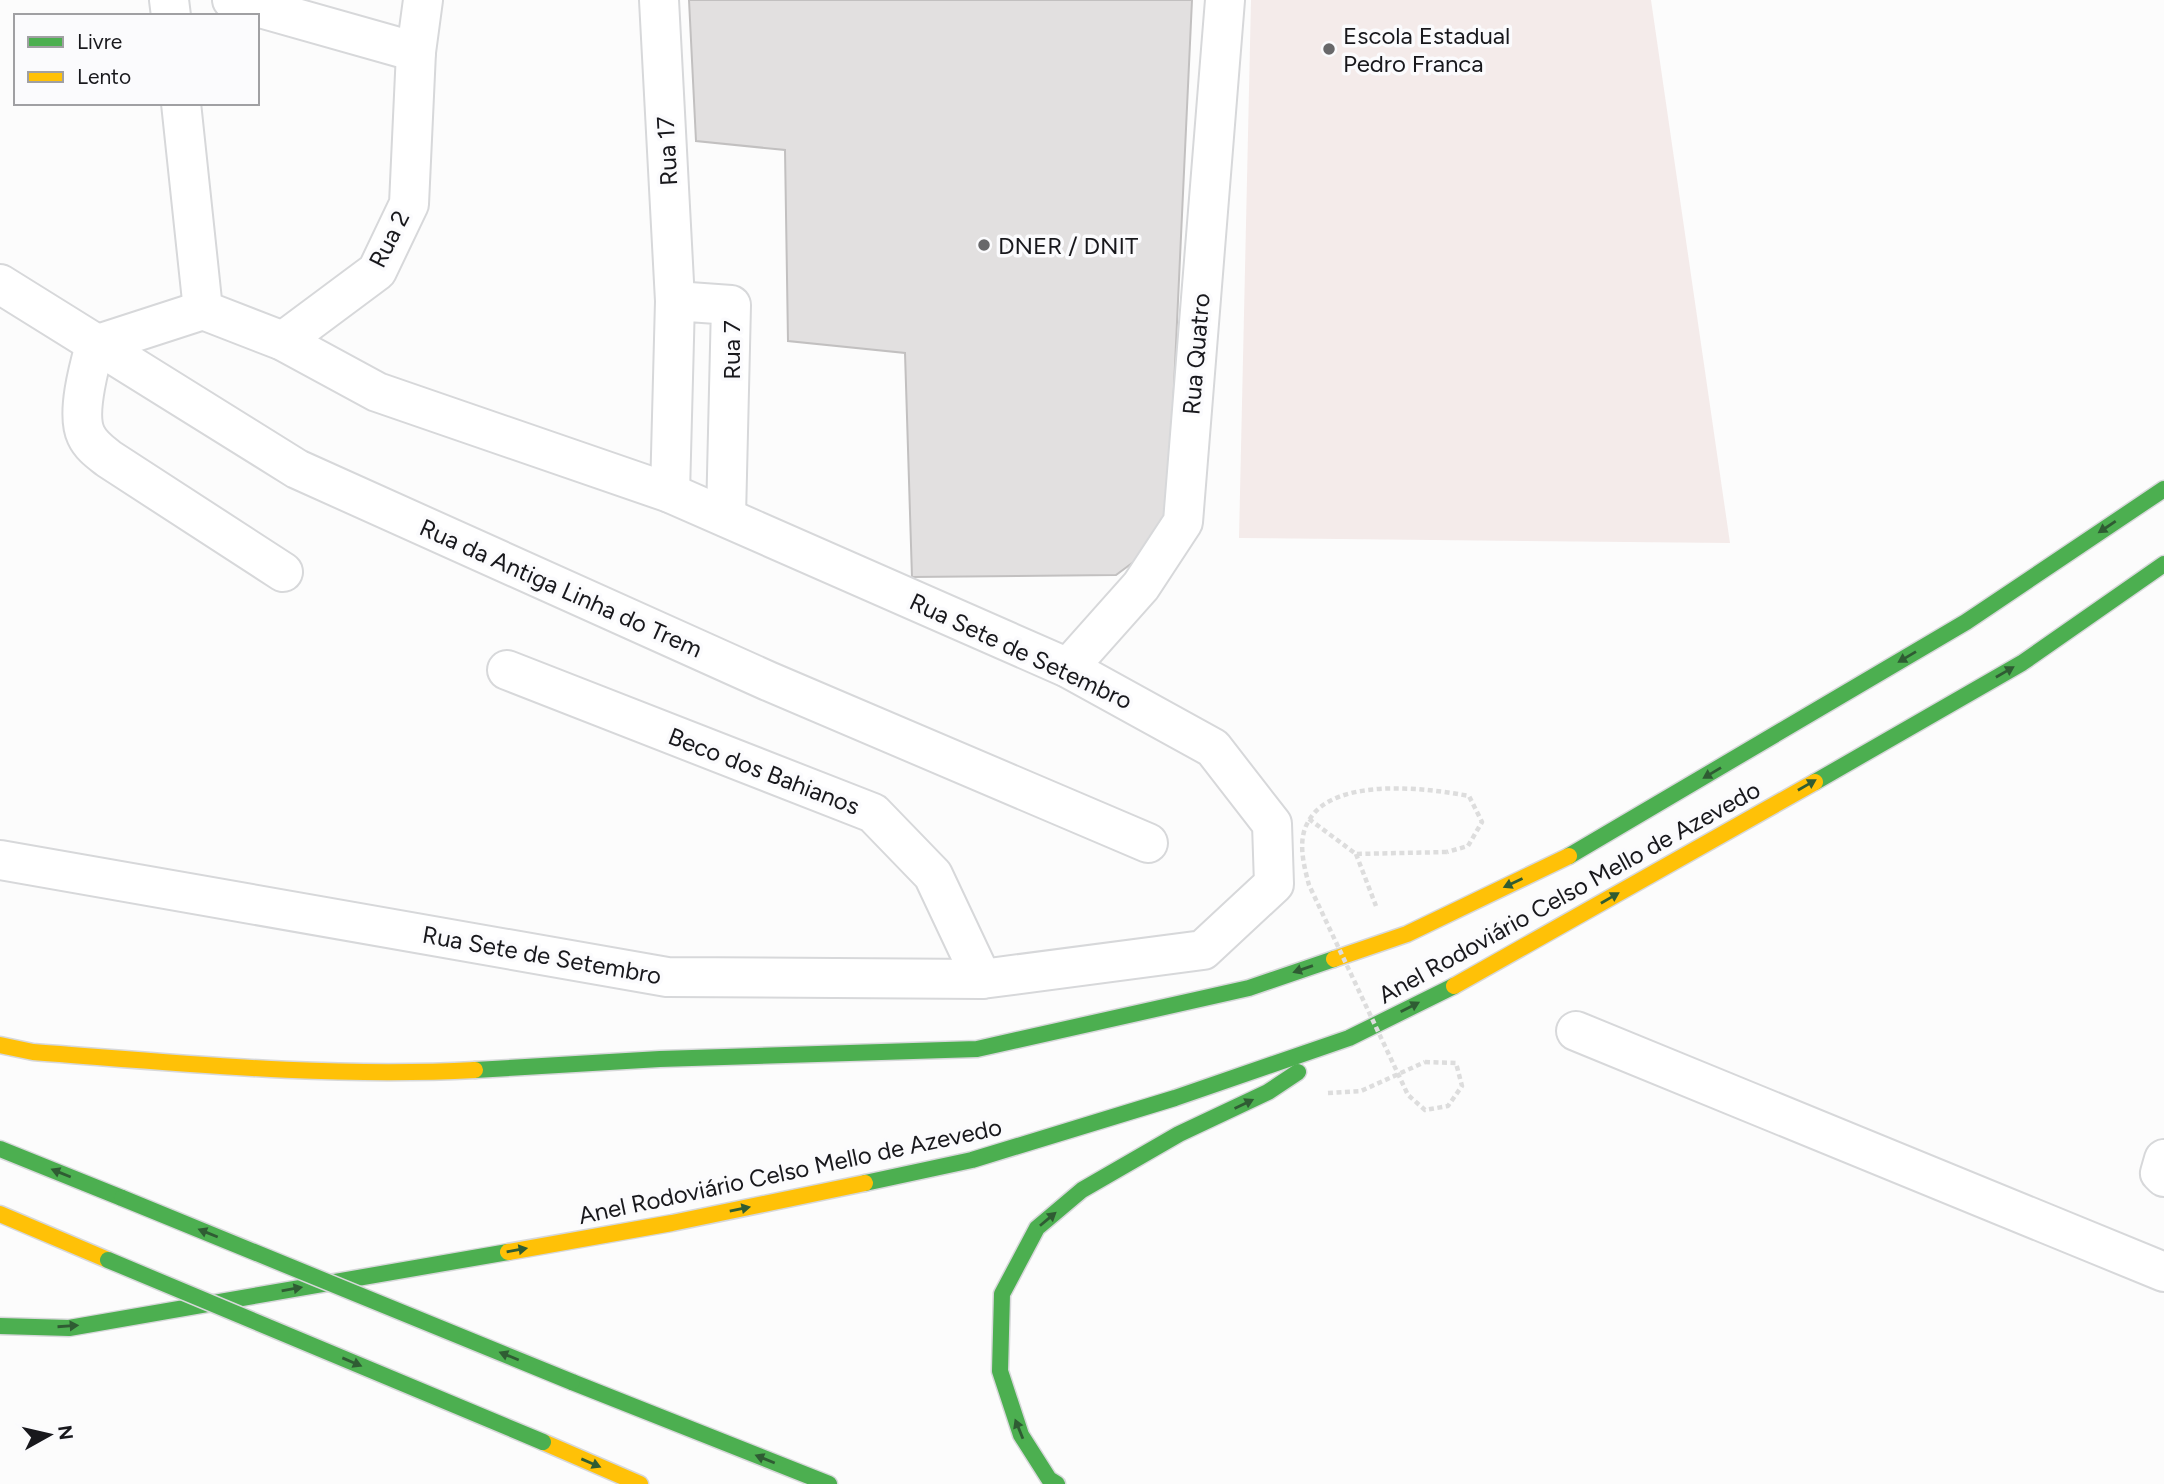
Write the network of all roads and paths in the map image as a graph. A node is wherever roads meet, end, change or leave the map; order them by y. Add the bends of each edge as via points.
1 (232, 0) edge
2 (423, 0) edge
3 (659, 0) edge
4 (1225, 0) edge
5 (416, 52) junction
6 (180, 105) edge
7 (0, 284) edge
8 (675, 302) junction
9 (203, 310) junction
10 (284, 341) junction
11 (95, 345) junction
12 (2164, 489) edge
13 (670, 493) junction
14 (726, 517) junction
15 (2164, 564) edge
16 (283, 572) dead end
17 (1068, 668) junction
18 (507, 670) dead end
19 (1305, 815) dead end
20 (1148, 843) dead end
21 (1356, 854) junction
22 (0, 860) edge
23 (1390, 939) junction
24 (982, 979) junction
25 (1576, 1031) dead end
26 (1349, 1038) junction
27 (0, 1045) edge
28 (1268, 1092) junction
29 (0, 1149) edge
30 (0, 1214) edge
31 (2164, 1272) edge
32 (0, 1326) edge
33 (640, 1484) edge
34 (829, 1484) edge
35 (1057, 1484) edge

1 - 5 street
2 - 5 street
3 - 8 street, Rua 17
4 - 17 street, Rua Quatro via 1183,522 1141,586
5 - 10 street, Rua 2 via 408,204 377,271
6 - 9 street
7 - 11 street, Rua da Antiga Linha do Trem
8 - 13 street
8 - 14 street, Rua 7 via 731,305
9 - 10 street, Rua Sete de Setembro
9 - 11 street
10 - 13 street, Rua Sete de Setembro via 377,392
11 - 16 street via 83,420 94,447
11 - 20 street, Rua da Antiga Linha do Trem via 297,470 768,681
12 -> 23 highway, Anel Rodoviário Celso Mello de Azevedo via 1966,622 1577,852
13 - 14 street, Rua Sete de Setembro
14 - 17 street, Rua Sete de Setembro
26 -> 15 highway, Anel Rodoviário Celso Mello de Azevedo via 1484,971 2022,663
17 - 24 street, Rua Sete de Setembro via 1213,748 1272,824 1274,884 1203,950
18 - 24 street, Beco dos Bahianos via 873,813 933,874
19 - 21 path
21 - 23 path
21 - 28 path, bridge via 1447,852 1468,846 1482,822 1469,796 1424,788 1352,792 1323,803 1307,823 1301,858 1309,885 1408,1095 1425,1110 1448,1106 1462,1086 1456,1063 1425,1062 1361,1091
22 - 24 street, Rua Sete de Setembro via 667,977
23 -> 27 highway, Anel Rodoviário Celso Mello de Azevedo via 1249,988 977,1049 660,1059 416,1073 229,1066 33,1052
25 - 31 street
26 - 28 highway
32 -> 26 highway, Anel Rodoviário Celso Mello de Azevedo via 69,1328 672,1223 959,1163 1175,1098
35 -> 28 highway via 1021,1435 999,1371 1002,1294 1037,1228 1082,1190
34 -> 29 highway, bridge
30 -> 33 highway, bridge

